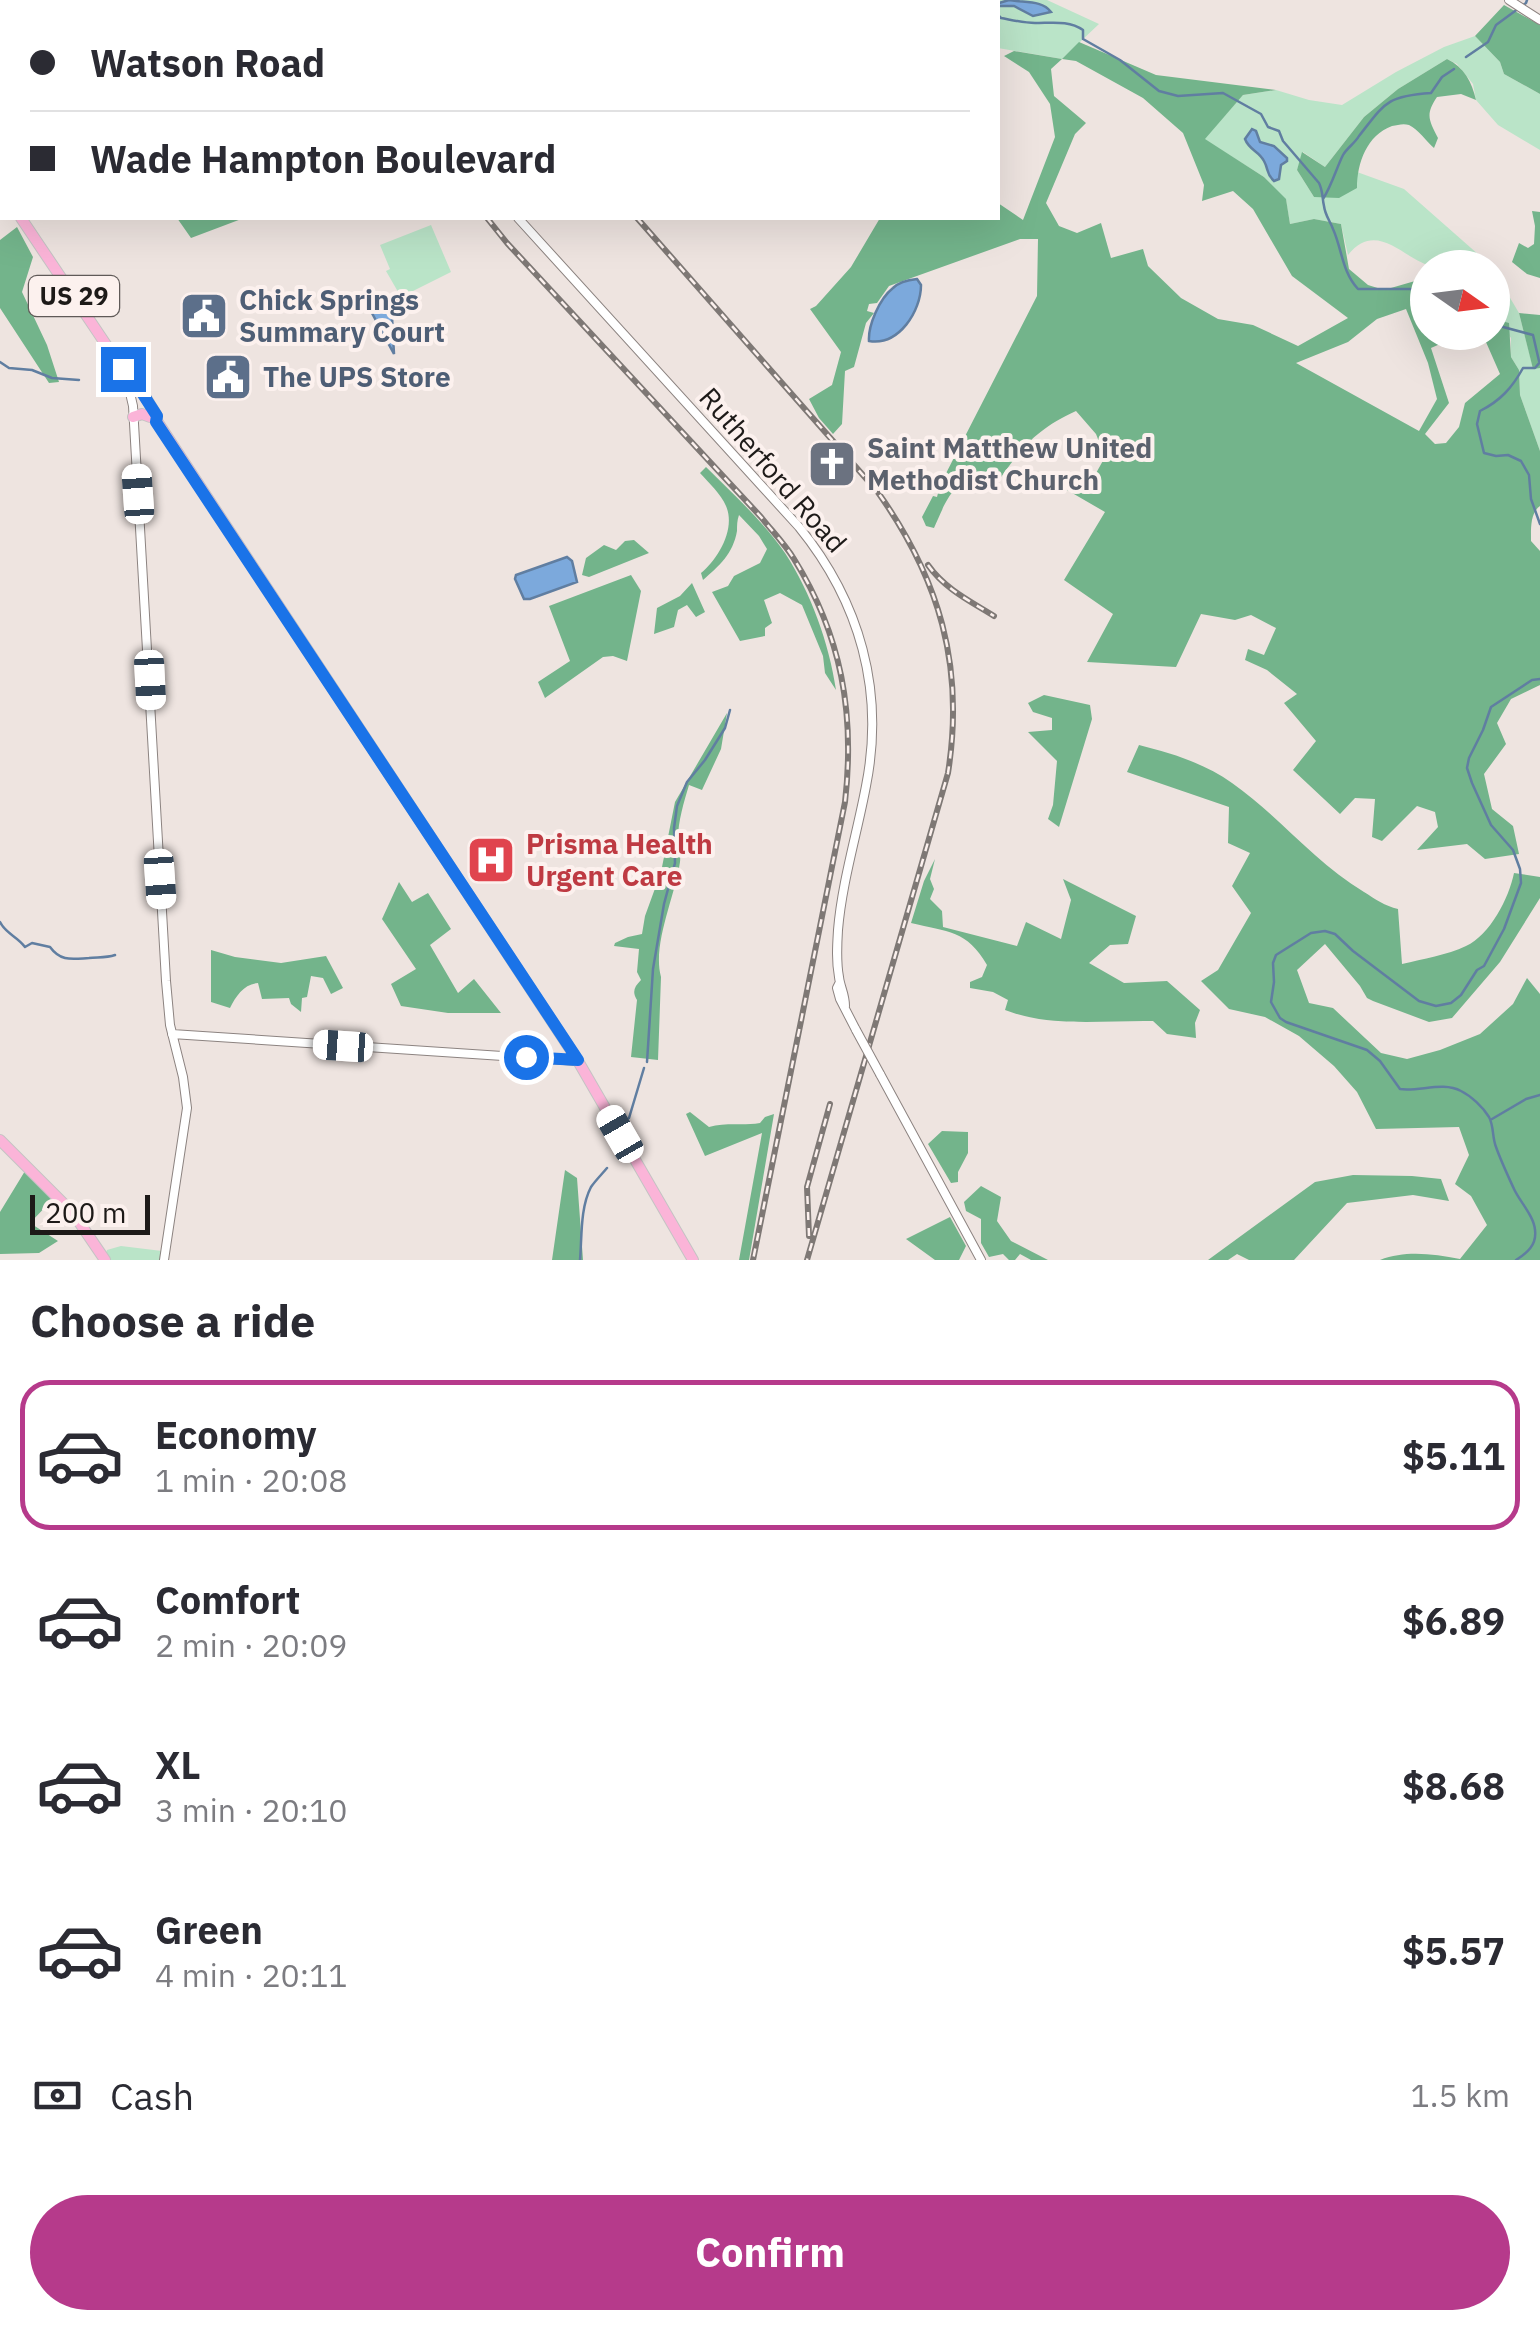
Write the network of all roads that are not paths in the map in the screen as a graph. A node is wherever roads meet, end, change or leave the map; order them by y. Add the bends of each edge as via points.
1 (1509, 0) edge
2 (1540, 20) edge
3 (22, 220) edge
4 (520, 220) edge
5 (125, 375) junction
6 (145, 402) junction
7 (133, 417) junction
8 (153, 419) junction
9 (172, 1034) junction
10 (578, 1060) junction
11 (0, 1140) edge
12 (105, 1260) edge
13 (164, 1260) edge
14 (693, 1260) edge
15 (981, 1260) edge

1 - 2 street
3 - 5 main road, US 29
4 - 15 street, Rutherford Road, bridge via 800,527 847,601 868,668 873,728 838,924 840,983 856,1030
5 - 6 main road, US 29
5 - 7 street
6 - 7 street
6 - 8 main road, US 29
7 - 8 main road
7 - 9 street
8 - 10 main road, US 29
9 - 10 street
9 - 13 street via 187,1108
10 - 14 main road, US 29
11 - 12 main road via 74,1213

